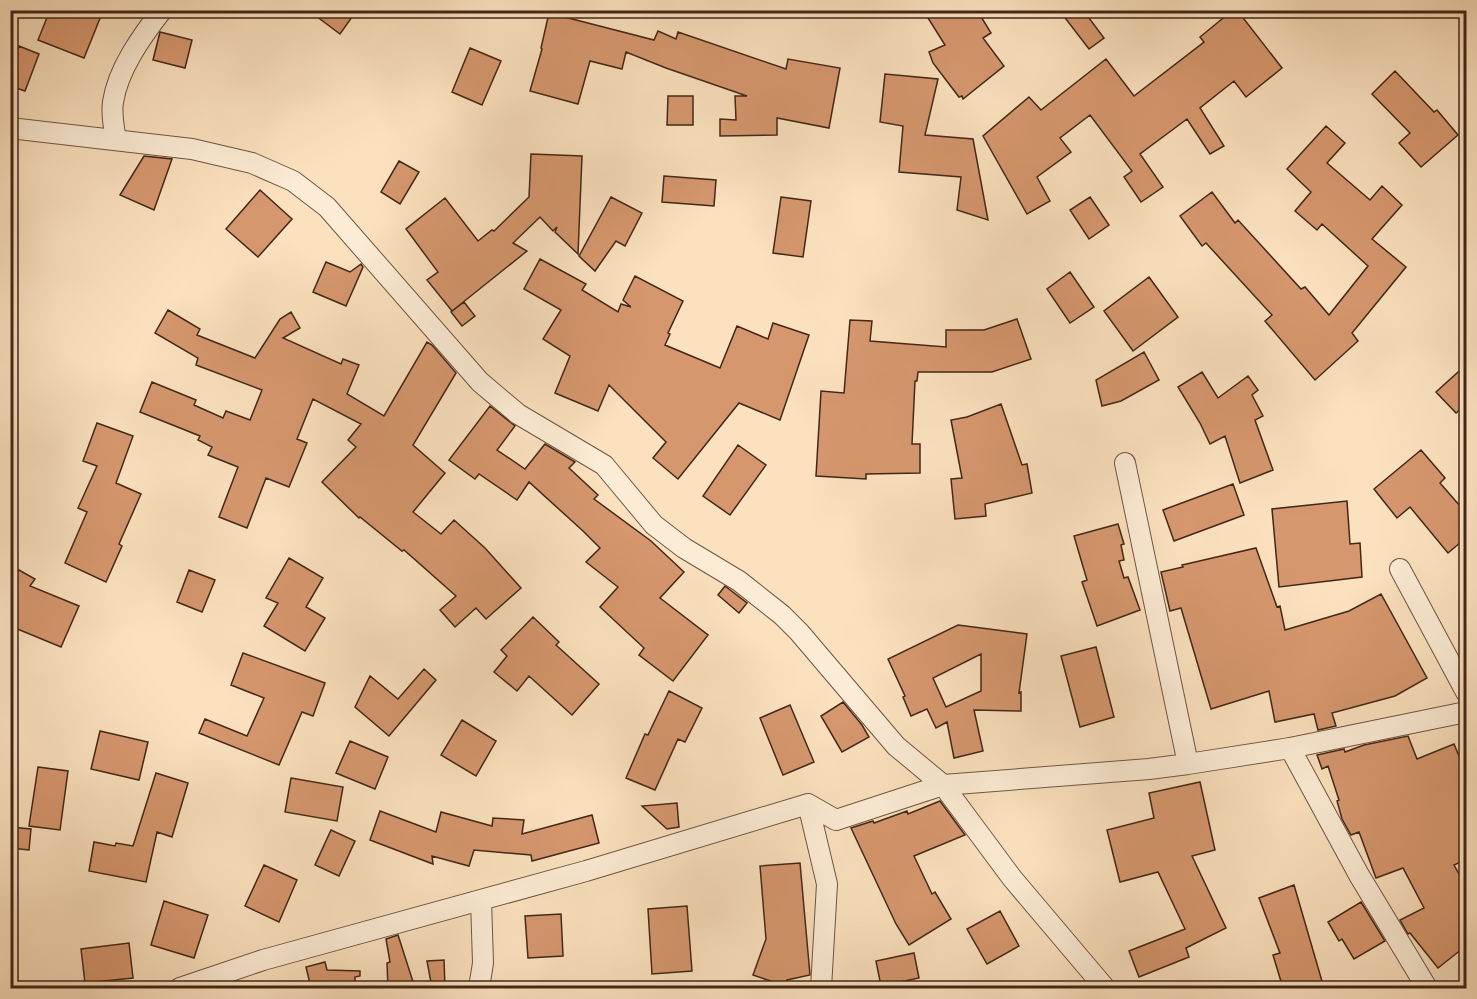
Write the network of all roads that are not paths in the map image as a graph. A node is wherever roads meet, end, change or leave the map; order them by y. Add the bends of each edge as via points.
1 (162, 10) edge
2 (10, 128) edge
3 (116, 140) junction
4 (1125, 463) dead end
5 (1400, 568) dead end
6 (1467, 692) edge
7 (1467, 712) edge
8 (1290, 748) junction
9 (1188, 764) junction
10 (943, 785) junction
11 (808, 804) junction
12 (481, 900) junction
13 (180, 988) edge
14 (479, 988) edge
15 (821, 988) edge
16 (1105, 988) edge
17 (1427, 988) edge

1 - 3 street via 122,75 113,101
2 - 3 street
3 - 10 street via 192,149 252,163 293,181 327,207 480,382 518,414 604,465 654,525 739,581 782,615 896,746
4 - 9 street
5 - 6 street
7 - 8 street
8 - 9 street
8 - 17 street via 1359,876
9 - 10 street
10 - 11 street via 836,820
10 - 16 street via 1012,878
11 - 12 street
11 - 15 street via 827,884
12 - 13 street via 263,960
12 - 14 street via 483,963

